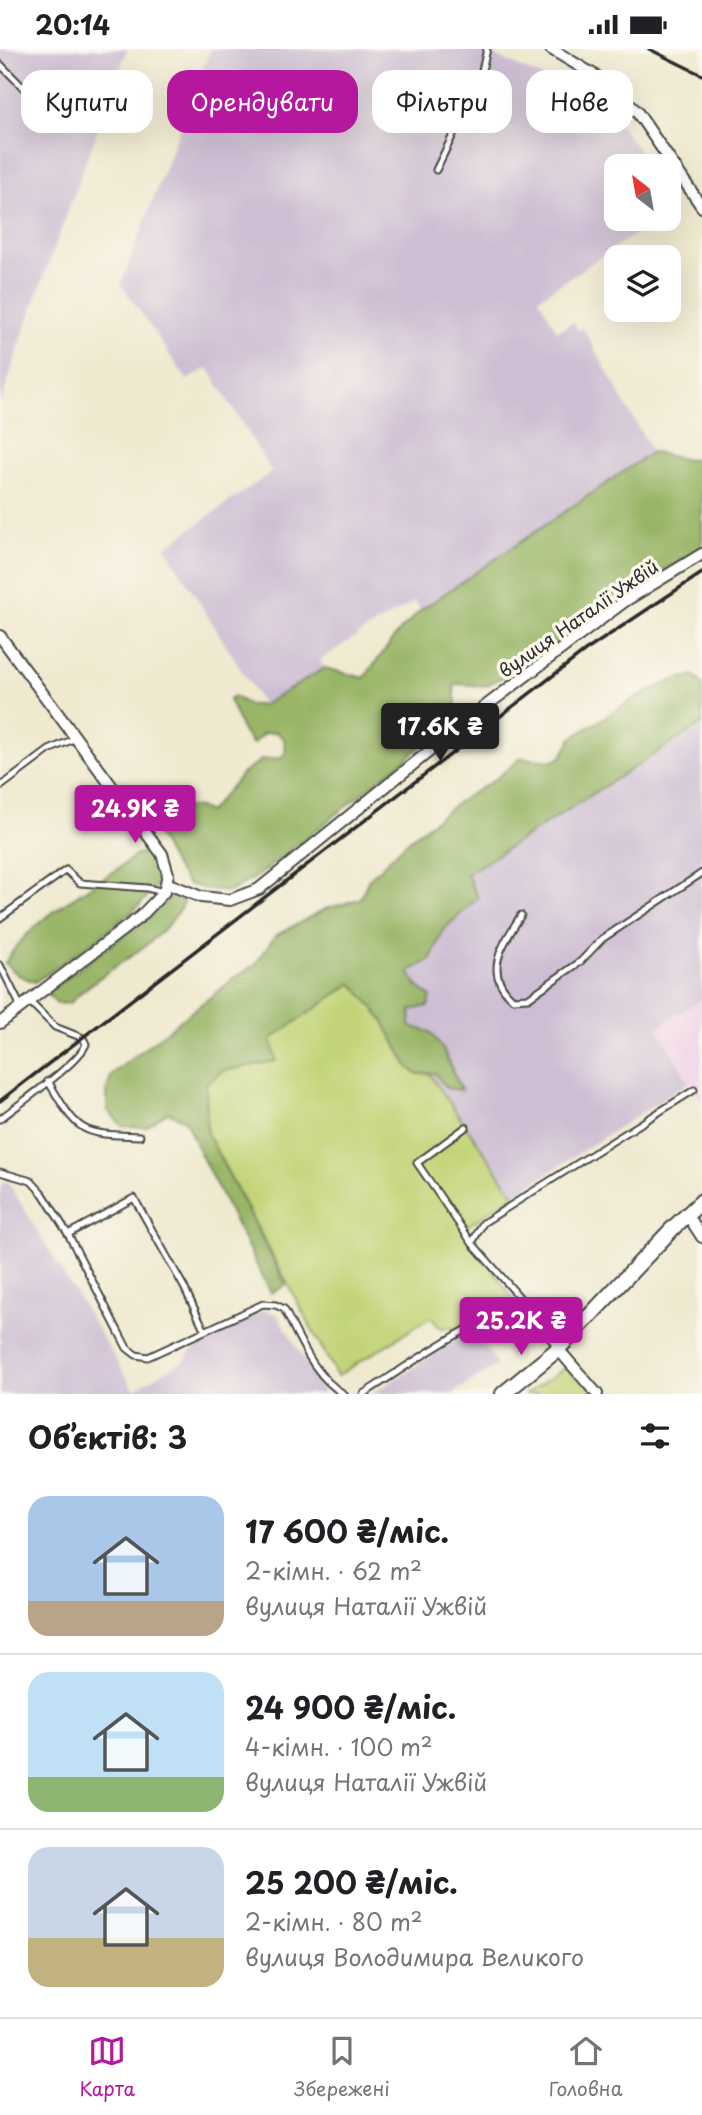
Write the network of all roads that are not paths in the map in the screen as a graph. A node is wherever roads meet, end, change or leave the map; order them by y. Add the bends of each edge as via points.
1 (487, 49) edge
2 (551, 49) edge
3 (0, 64) edge
4 (21, 85) edge
5 (436, 170) dead end
6 (702, 207) edge
7 (702, 554) edge
8 (0, 636) edge
9 (75, 738) junction
10 (0, 787) edge
11 (702, 873) edge
12 (165, 888) junction
13 (521, 915) dead end
14 (0, 918) edge
15 (0, 965) edge
16 (24, 1003) junction
17 (0, 1023) edge
18 (48, 1081) junction
19 (694, 1090) dead end
20 (0, 1119) edge
21 (466, 1127) dead end
22 (140, 1136) dead end
23 (1, 1175) edge
24 (702, 1202) edge
25 (687, 1214) junction
26 (68, 1234) junction
27 (702, 1237) edge
28 (472, 1243) junction
29 (528, 1307) junction
30 (205, 1331) junction
31 (558, 1349) junction
32 (344, 1394) edge
33 (363, 1394) edge
34 (503, 1394) edge
35 (597, 1394) edge

1 - 5 lane via 480,79
2 - 6 street via 611,85 637,112
3 - 4 lane
7 - 12 street, вулиця Наталії Ужвій via 625,601 479,711 260,889 230,900
8 - 9 street
9 - 10 lane
9 - 12 street via 162,855 168,874
11 - 13 lane via 602,939 580,963 528,998 513,999 496,974 498,953
12 - 14 lane via 80,883 65,870
12 - 16 street via 141,916
15 - 16 lane
16 - 17 street
16 - 18 lane via 86,1044 83,1053
18 - 20 lane
18 - 22 lane via 77,1126 98,1135
19 - 28 lane via 483,1223
21 - 28 lane via 417,1163
23 - 26 lane via 31,1181
24 - 25 street
25 - 27 street
25 - 31 street
26 - 30 lane via 127,1348 136,1355 148,1357
26 - 30 lane via 134,1198
28 - 29 lane
29 - 31 lane
29 - 33 lane via 512,1308 474,1325
30 - 32 lane via 263,1304 276,1305 284,1310 320,1373
31 - 34 street
31 - 35 street

